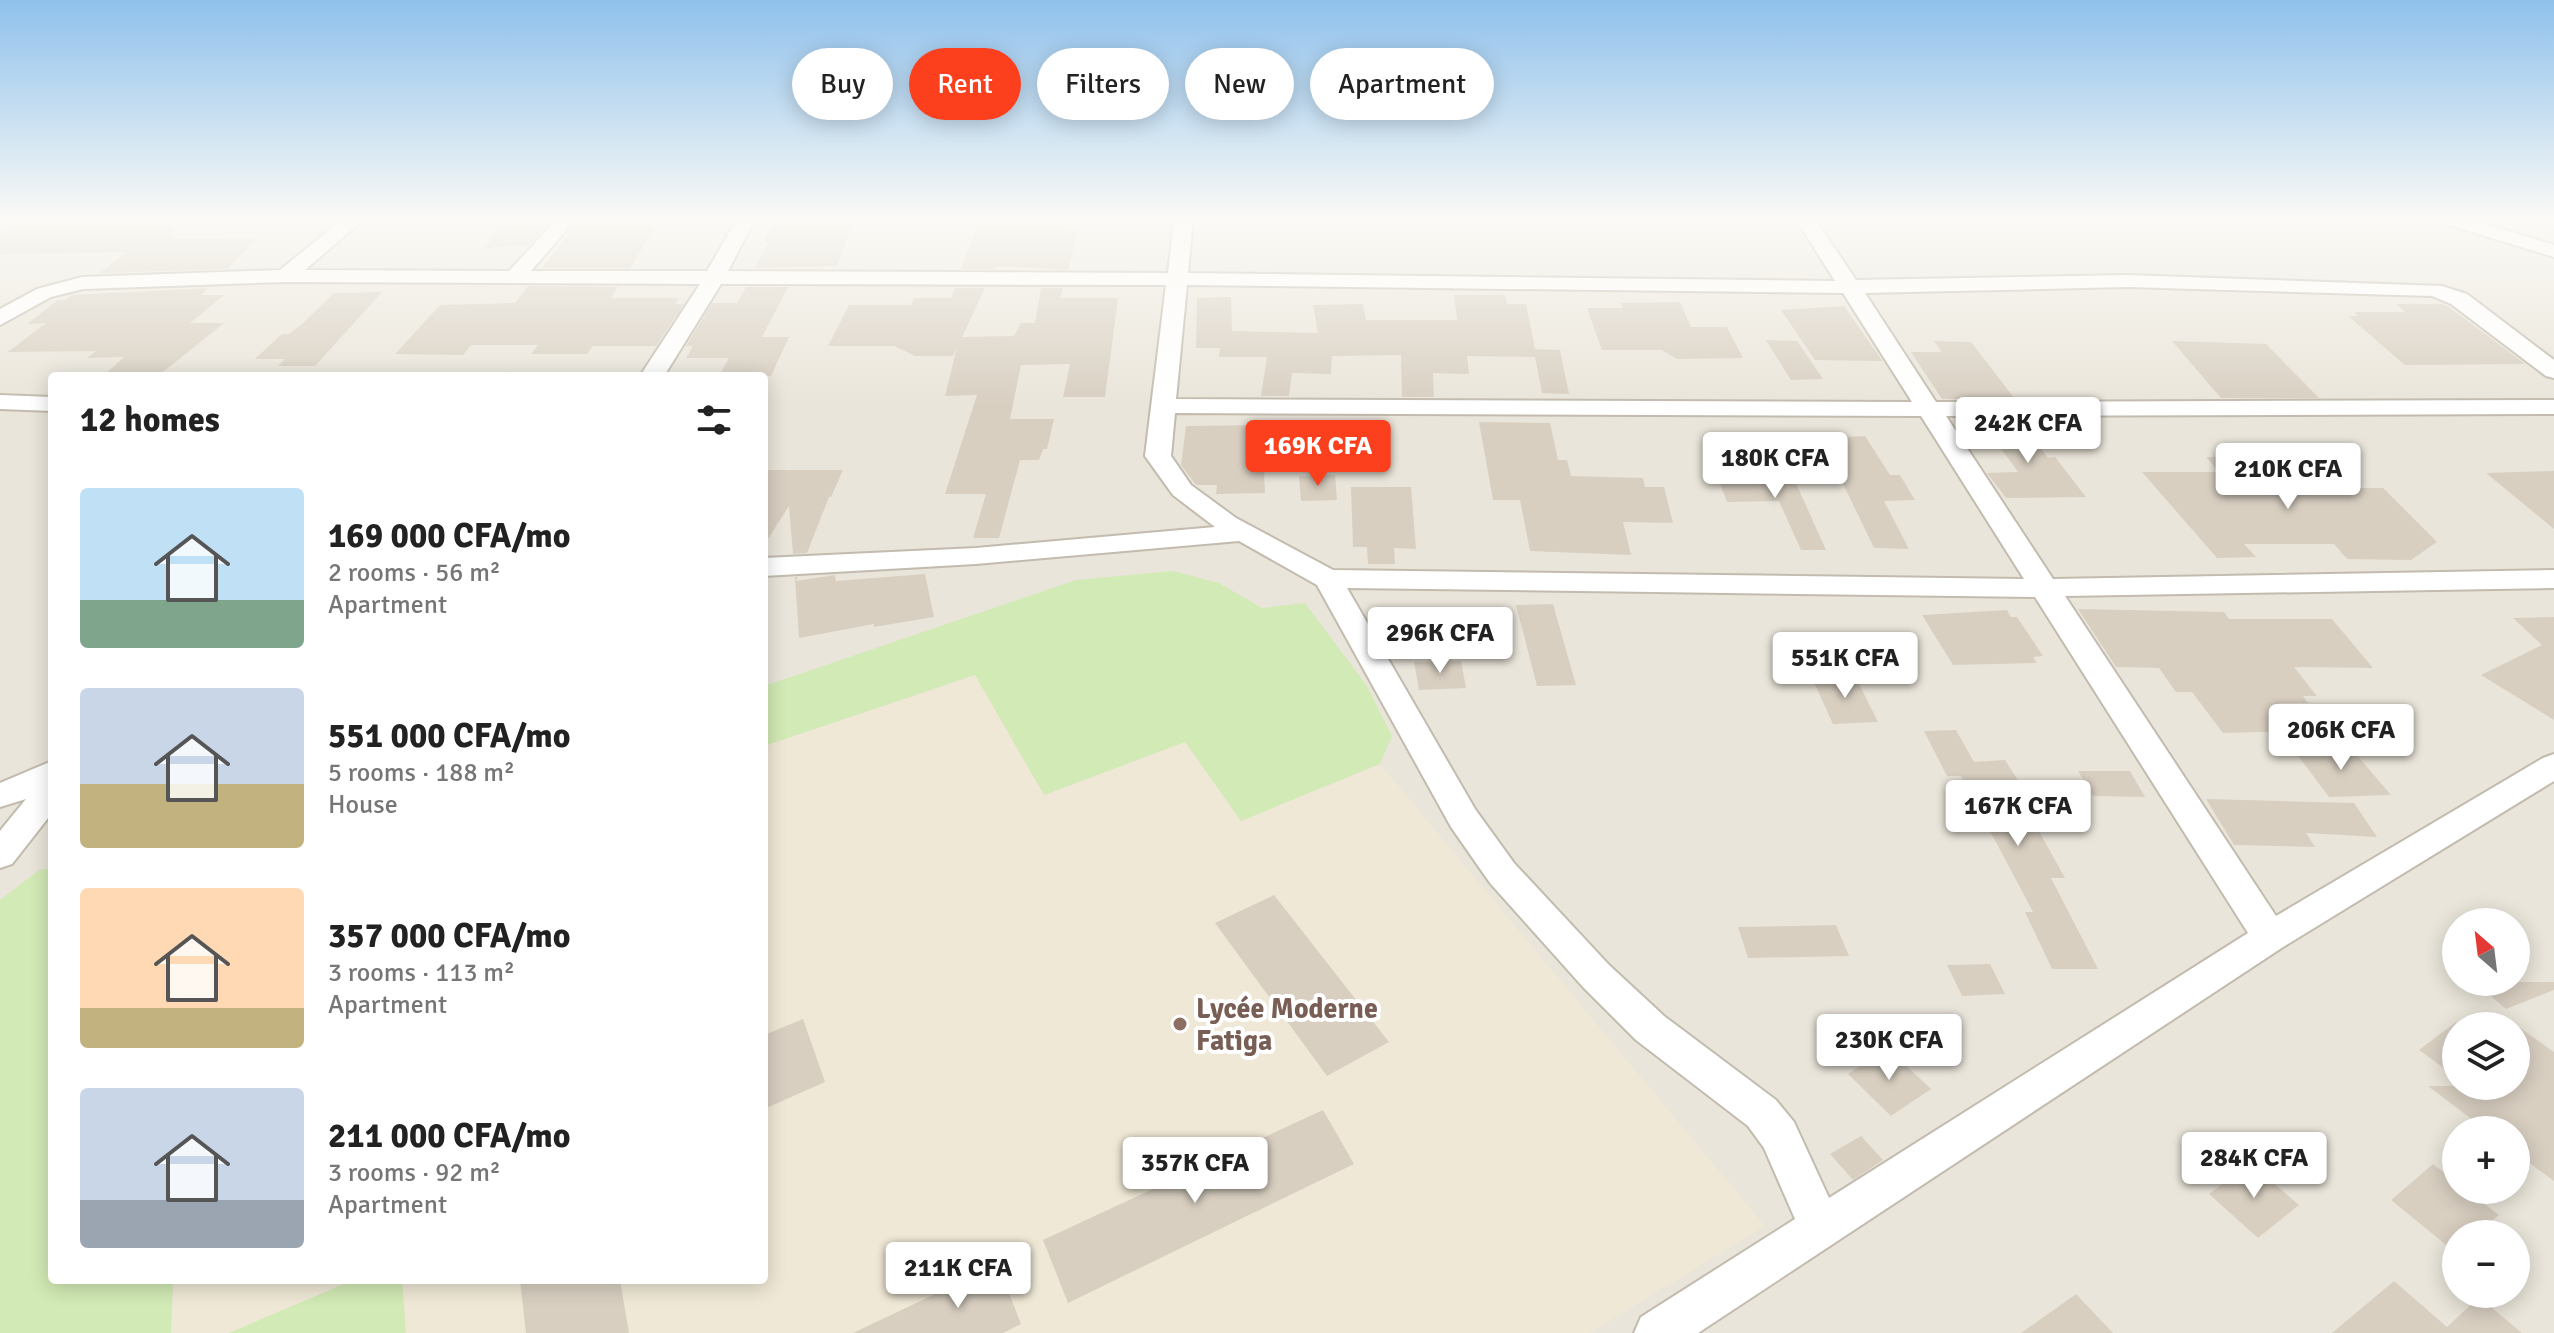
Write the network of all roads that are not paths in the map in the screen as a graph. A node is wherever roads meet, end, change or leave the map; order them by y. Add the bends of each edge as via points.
1 (134, 281) edge
2 (712, 281) edge
3 (1177, 281) edge
4 (1362, 281) edge
5 (1844, 281) edge
6 (2117, 281) edge
7 (2136, 281) edge
8 (1847, 287) junction
9 (0, 318) edge
10 (2554, 371) edge
11 (655, 372) edge
12 (0, 402) edge
13 (48, 404) edge
14 (1164, 406) junction
15 (2554, 407) edge
16 (1930, 409) junction
17 (1244, 533) junction
18 (768, 567) edge
19 (1328, 579) junction
20 (2554, 579) edge
21 (2046, 588) junction
22 (2554, 766) edge
23 (48, 775) edge
24 (0, 795) edge
25 (48, 795) edge
26 (0, 855) edge
27 (2270, 937) junction
28 (1820, 1226) junction
29 (1657, 1333) edge

1 - 9 street via 82,283 44,293
2 - 11 street
3 - 14 street
4 - 8 street
5 - 8 street
6 - 8 street
7 - 10 street via 2424,288 2459,299
8 - 16 street
12 - 13 street
14 - 16 street
14 - 17 street via 1158,456 1182,490
15 - 16 street
16 - 21 street
17 - 18 street
17 - 19 street
19 - 21 street
19 - 28 street via 1463,818 1502,873 1650,1028 1762,1113 1779,1135
20 - 21 street
21 - 27 street
22 - 27 street
23 - 24 street
25 - 26 street
27 - 28 street
28 - 29 street

